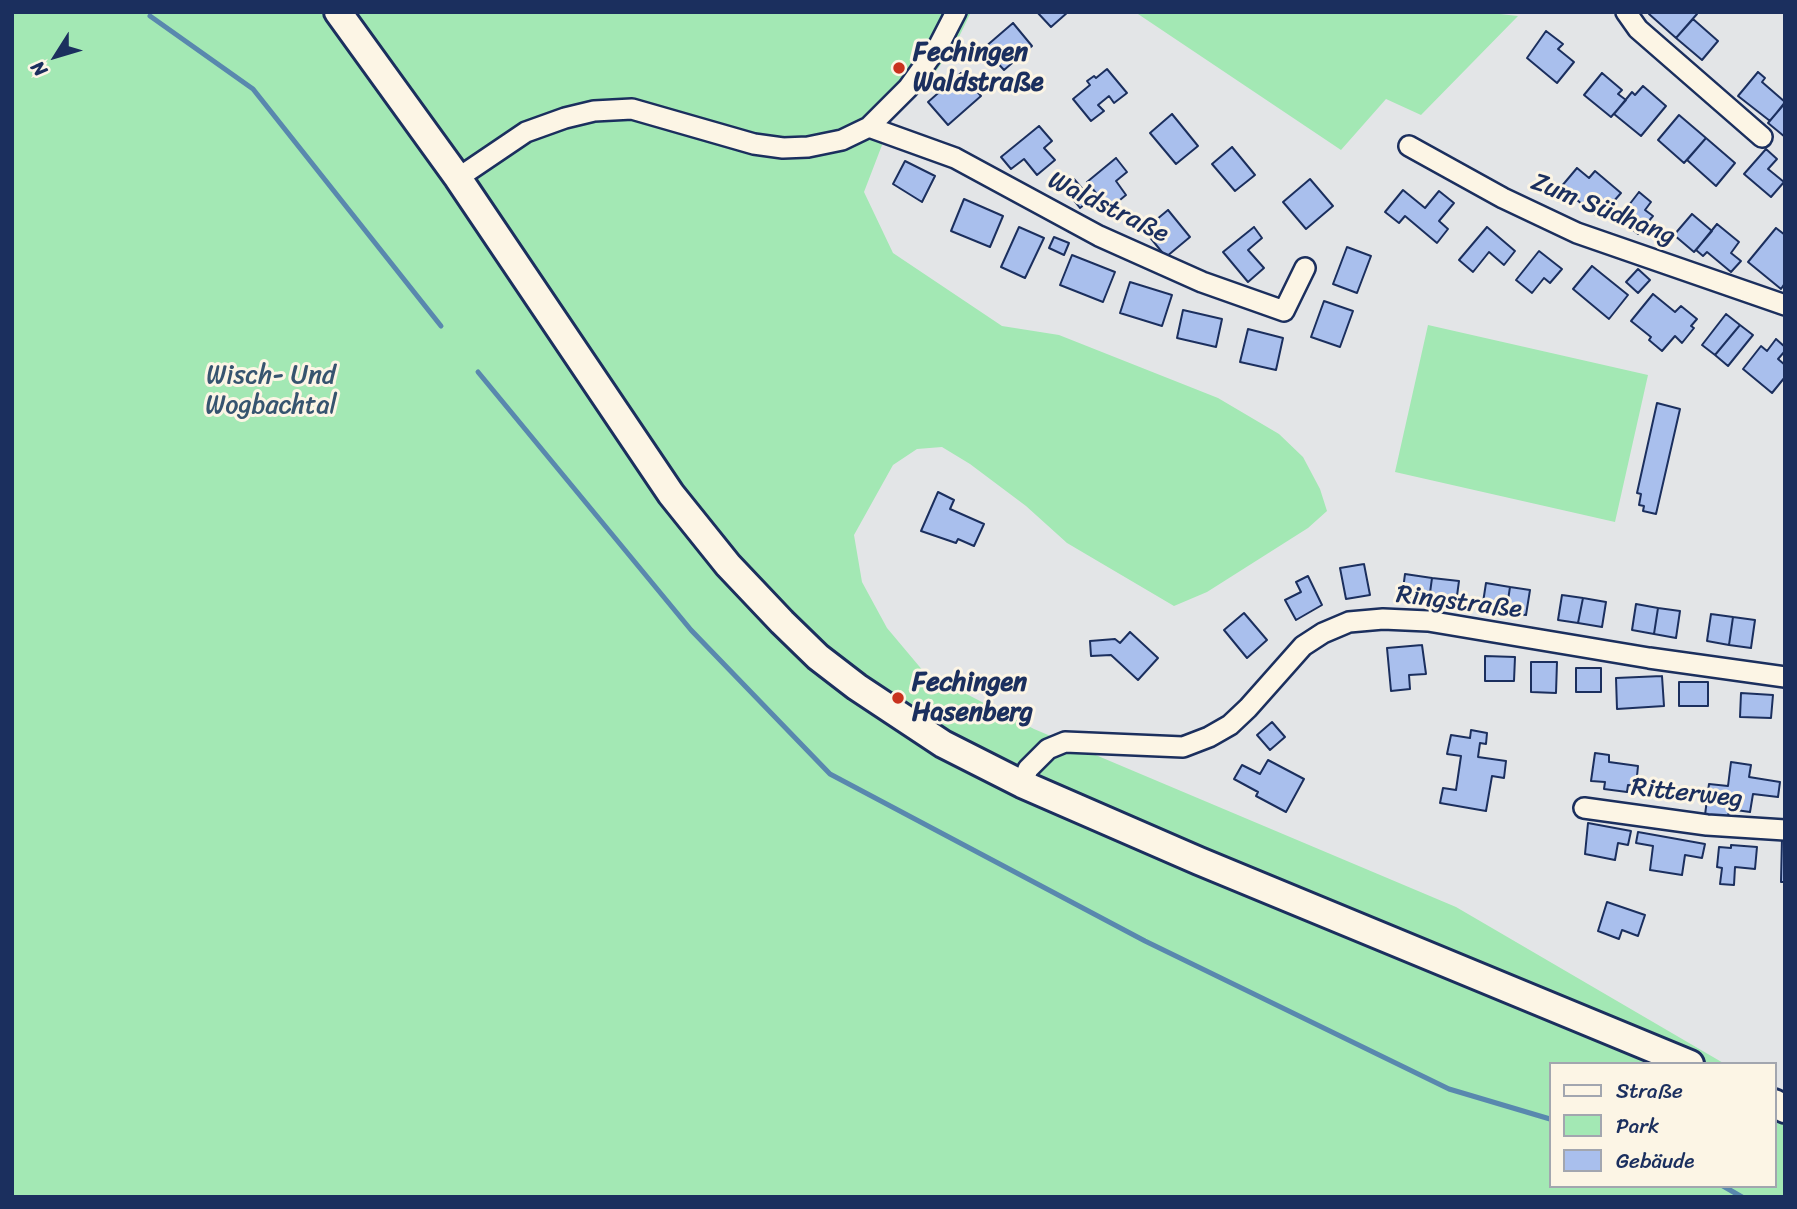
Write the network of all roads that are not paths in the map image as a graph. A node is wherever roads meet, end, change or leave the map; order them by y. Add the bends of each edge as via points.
1 (338, 12) edge
2 (956, 12) edge
3 (1626, 12) edge
4 (869, 127) junction
5 (1762, 137) dead end
6 (1409, 146) dead end
7 (457, 178) junction
8 (1305, 268) dead end
9 (1785, 305) edge
10 (1785, 677) edge
11 (1022, 784) junction
12 (1584, 808) dead end
13 (1785, 830) edge
14 (1685, 1062) edge

1 - 7 main road
2 - 4 street via 908,88
3 - 5 street via 1638,29
4 - 7 street via 833,143 783,148 632,109 594,111 526,132
4 - 8 street, Waldstraße via 955,158 1099,236 1202,282 1284,311
6 - 9 street, Zum Südhang via 1577,233
7 - 11 main road via 671,494 728,565 818,657 857,687 943,744
10 - 11 street, Ringstraße via 1428,621 1349,622 1303,646 1248,708 1209,737 1183,747 1065,742 1048,749 1028,769
11 - 14 main road
12 - 13 street, Ritterweg via 1707,825

